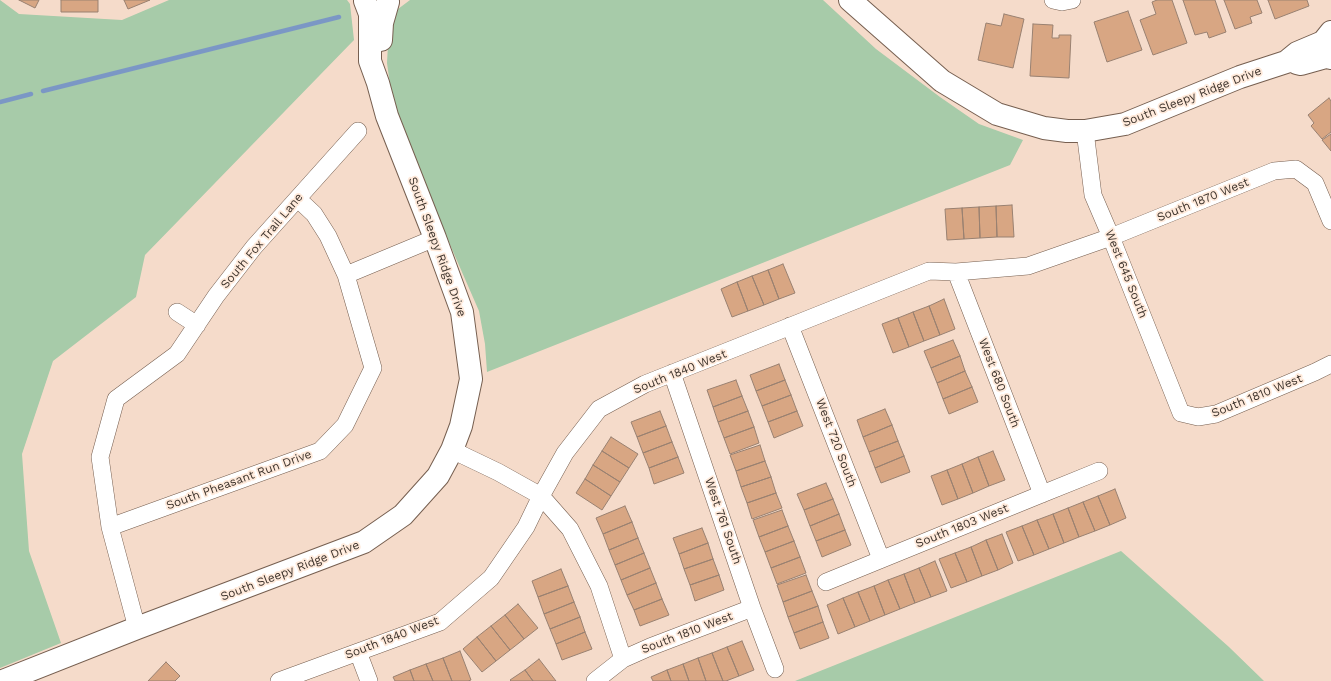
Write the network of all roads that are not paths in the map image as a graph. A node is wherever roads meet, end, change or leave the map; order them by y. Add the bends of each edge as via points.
1 (364, 0) edge
2 (850, 0) edge
3 (1053, 0) edge
4 (1072, 0) edge
5 (391, 1) edge
6 (1331, 32) edge
7 (1331, 58) edge
8 (1286, 62) junction
9 (378, 83) junction
10 (358, 131) dead end
11 (1086, 131) junction
12 (298, 199) junction
13 (1331, 221) edge
14 (1111, 237) junction
15 (435, 238) junction
16 (956, 272) junction
17 (346, 275) junction
18 (177, 312) dead end
19 (197, 325) junction
20 (790, 326) junction
21 (1331, 364) edge
22 (672, 373) junction
23 (1182, 413) joint
24 (452, 450) junction
25 (1099, 472) dead end
26 (1042, 494) junction
27 (541, 496) junction
28 (110, 526) junction
29 (881, 559) junction
30 (826, 582) dead end
31 (752, 608) junction
32 (137, 628) junction
33 (358, 652) junction
34 (623, 659) junction
35 (775, 669) dead end
36 (3, 681) edge
37 (279, 681) edge
38 (369, 681) edge
39 (595, 681) edge

1 - 5 street via 374,3
1 - 9 street, South Sleepy Ridge Drive via 370,14 370,61
2 - 11 street, South Sleepy Ridge Drive via 942,81 997,114 1044,128
3 - 4 street
5 - 9 street, South Sleepy Ridge Drive via 382,23
6 - 8 street, South Sleepy Ridge Drive via 1323,42 1297,53
7 - 8 street, South Sleepy Ridge Drive via 1300,64
8 - 11 street, South Sleepy Ridge Drive via 1240,77 1125,124
9 - 15 street, South Sleepy Ridge Drive via 387,116
10 - 12 street, South Fox Trail Lane
11 - 14 street, West 645 South via 1093,195
12 - 17 street via 314,214 328,236
12 - 19 street, South Fox Trail Lane via 254,247
13 - 14 street, South 1870 West via 1315,183 1296,169 1274,171
14 - 16 street, South 1840 West via 1028,266
14 - 23 street, West 645 South
15 - 17 street
15 - 24 street, South Sleepy Ridge Drive via 462,312 471,379 461,426
16 - 20 street, South 1840 West via 929,271
16 - 26 street, West 680 South
17 - 28 street, South Pheasant Run Drive via 373,368 345,425 320,451
18 - 19 street
19 - 28 street, South Fox Trail Lane via 177,354 116,400 100,457
20 - 22 street, South 1840 West
20 - 29 street, West 720 South
21 - 23 street, South 1810 West via 1216,414 1198,417
22 - 27 street, South 1840 West via 600,408 565,453
22 - 31 street, West 761 South
24 - 27 street
24 - 32 street, South Sleepy Ridge Drive via 438,476 403,515 364,542
25 - 26 street, South 1803 West
26 - 29 street, South 1803 West
27 - 33 street, South 1840 West via 526,527 486,583 440,622
27 - 34 street via 570,529 596,580
28 - 32 street
29 - 30 street, South 1803 West
31 - 34 street, South 1810 West
31 - 35 street, West 761 South
32 - 36 street, South Sleepy Ridge Drive
33 - 37 street, South 1840 West
33 - 38 street
34 - 39 street, South 1810 West

